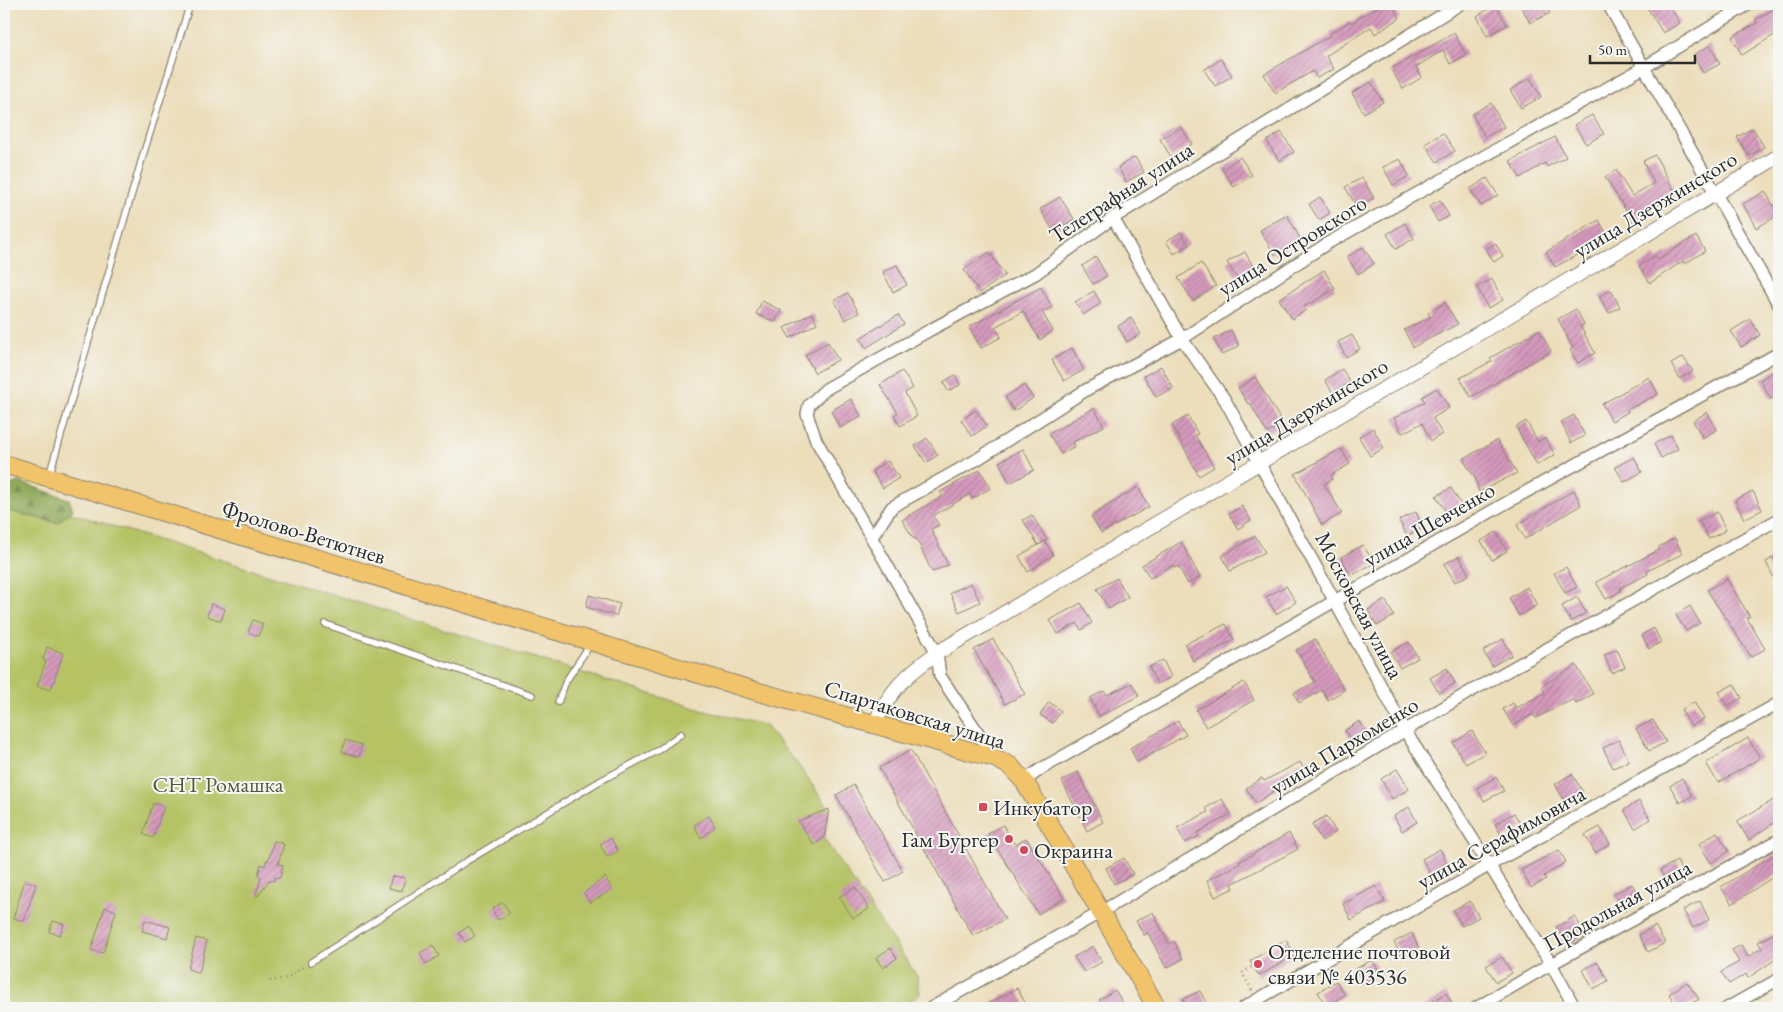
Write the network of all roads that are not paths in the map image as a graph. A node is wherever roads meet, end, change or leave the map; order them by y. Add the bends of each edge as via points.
1 (190, 4) edge
2 (1460, 4) edge
3 (1608, 4) edge
4 (1749, 4) edge
5 (1643, 68) junction
6 (1779, 156) edge
7 (1714, 193) junction
8 (1113, 218) junction
9 (1779, 305) edge
10 (1182, 339) junction
11 (1779, 353) edge
12 (1260, 463) junction
13 (4, 464) edge
14 (48, 478) junction
15 (1779, 519) edge
16 (872, 537) junction
17 (1335, 602) junction
18 (325, 624) dead end
19 (592, 642) junction
20 (937, 653) junction
21 (532, 695) dead end
22 (558, 702) dead end
23 (1779, 704) edge
24 (876, 723) junction
25 (1406, 732) junction
26 (681, 734) dead end
27 (995, 758) junction
28 (1024, 781) junction
29 (1779, 840) edge
30 (1488, 866) junction
31 (1102, 912) junction
32 (311, 962) road end
33 (1551, 964) junction
34 (1779, 979) edge
35 (931, 1008) edge
36 (1157, 1008) edge
37 (1243, 1008) edge
38 (1476, 1008) edge
39 (1575, 1008) edge
40 (1727, 1008) edge

1 - 14 lane
2 - 8 street, Телеграфная улица
3 - 5 street
4 - 5 street, улица Островского
5 - 7 street
5 - 10 street, улица Островского via 1328,242
6 - 7 street, улица Дзержинского
7 - 9 street
7 - 12 street, улица Дзержинского
8 - 10 street, Московская улица
8 - 16 street, Телеграфная улица via 1035,274 826,389 809,405 807,414 816,440
10 - 12 street, Московская улица via 1225,400
10 - 16 street, улица Островского via 1086,390 976,460 892,507
11 - 17 street, улица Шевченко via 1513,499
12 - 17 street, Московская улица
12 - 20 street, улица Дзержинского
13 - 14 main road, Фролово-Ветютнев
14 - 19 main road, Фролово-Ветютнев
15 - 25 street, улица Пархоменко via 1466,694
16 - 20 street
17 - 25 street, Московская улица
17 - 28 street, улица Шевченко
18 - 21 lane
19 - 22 lane via 566,681
19 - 24 main road, Спартаковская улица
20 - 24 street, улица Дзержинского via 912,670 893,689
20 - 27 street via 940,676
23 - 30 street, улица Серафимовича
24 - 27 main road, Спартаковская улица
25 - 30 street, Московская улица
25 - 31 street, улица Пархоменко
26 - 32 lane via 467,861
27 - 28 main road, Спартаковская улица via 1010,766
28 - 31 main road, Спартаковская улица
29 - 33 street, Продольная улица
30 - 33 street, Московская улица
30 - 37 street, улица Серафимовича
31 - 35 street, улица Пархоменко
31 - 36 main road, Спартаковская улица
33 - 38 street, Продольная улица
33 - 39 street, Московская улица
34 - 40 street

